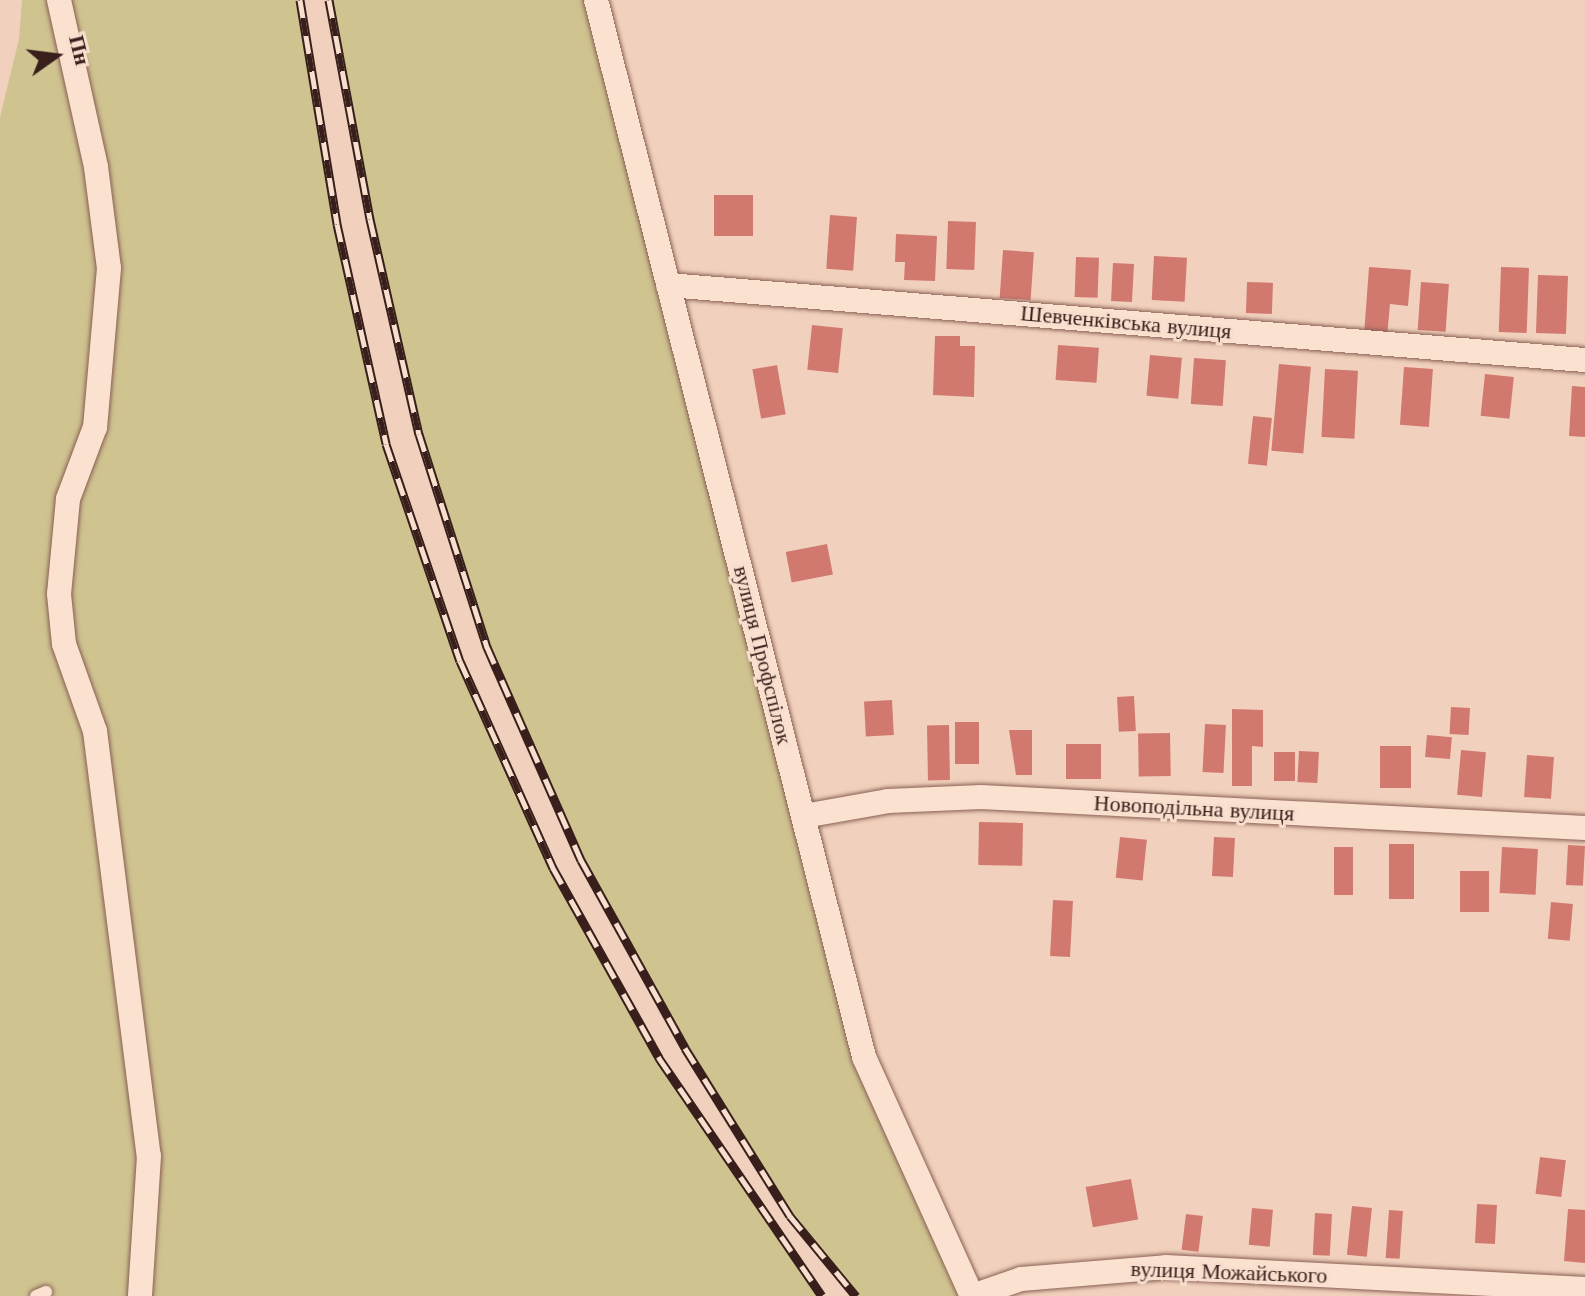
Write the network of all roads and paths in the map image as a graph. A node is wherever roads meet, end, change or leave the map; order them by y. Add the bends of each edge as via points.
1 (59, 0) edge
2 (596, 0) edge
3 (668, 285) junction
4 (1585, 360) edge
5 (804, 816) junction
6 (1585, 828) edge
7 (1585, 1289) edge
8 (140, 1296) edge
9 (972, 1296) edge

1 - 8 street via 96,167 109,268 95,427 68,499 59,594 64,644 95,731 149,1156
2 - 3 street, вулиця Профспілок
3 - 4 street, Шевченківська вулиця
3 - 5 street, вулиця Профспілок
5 - 6 street, Новоподільна вулиця via 888,801 981,797
5 - 9 street, вулиця Профспілок via 864,1057
7 - 9 street, вулиця Можайського via 1166,1267 1021,1279

